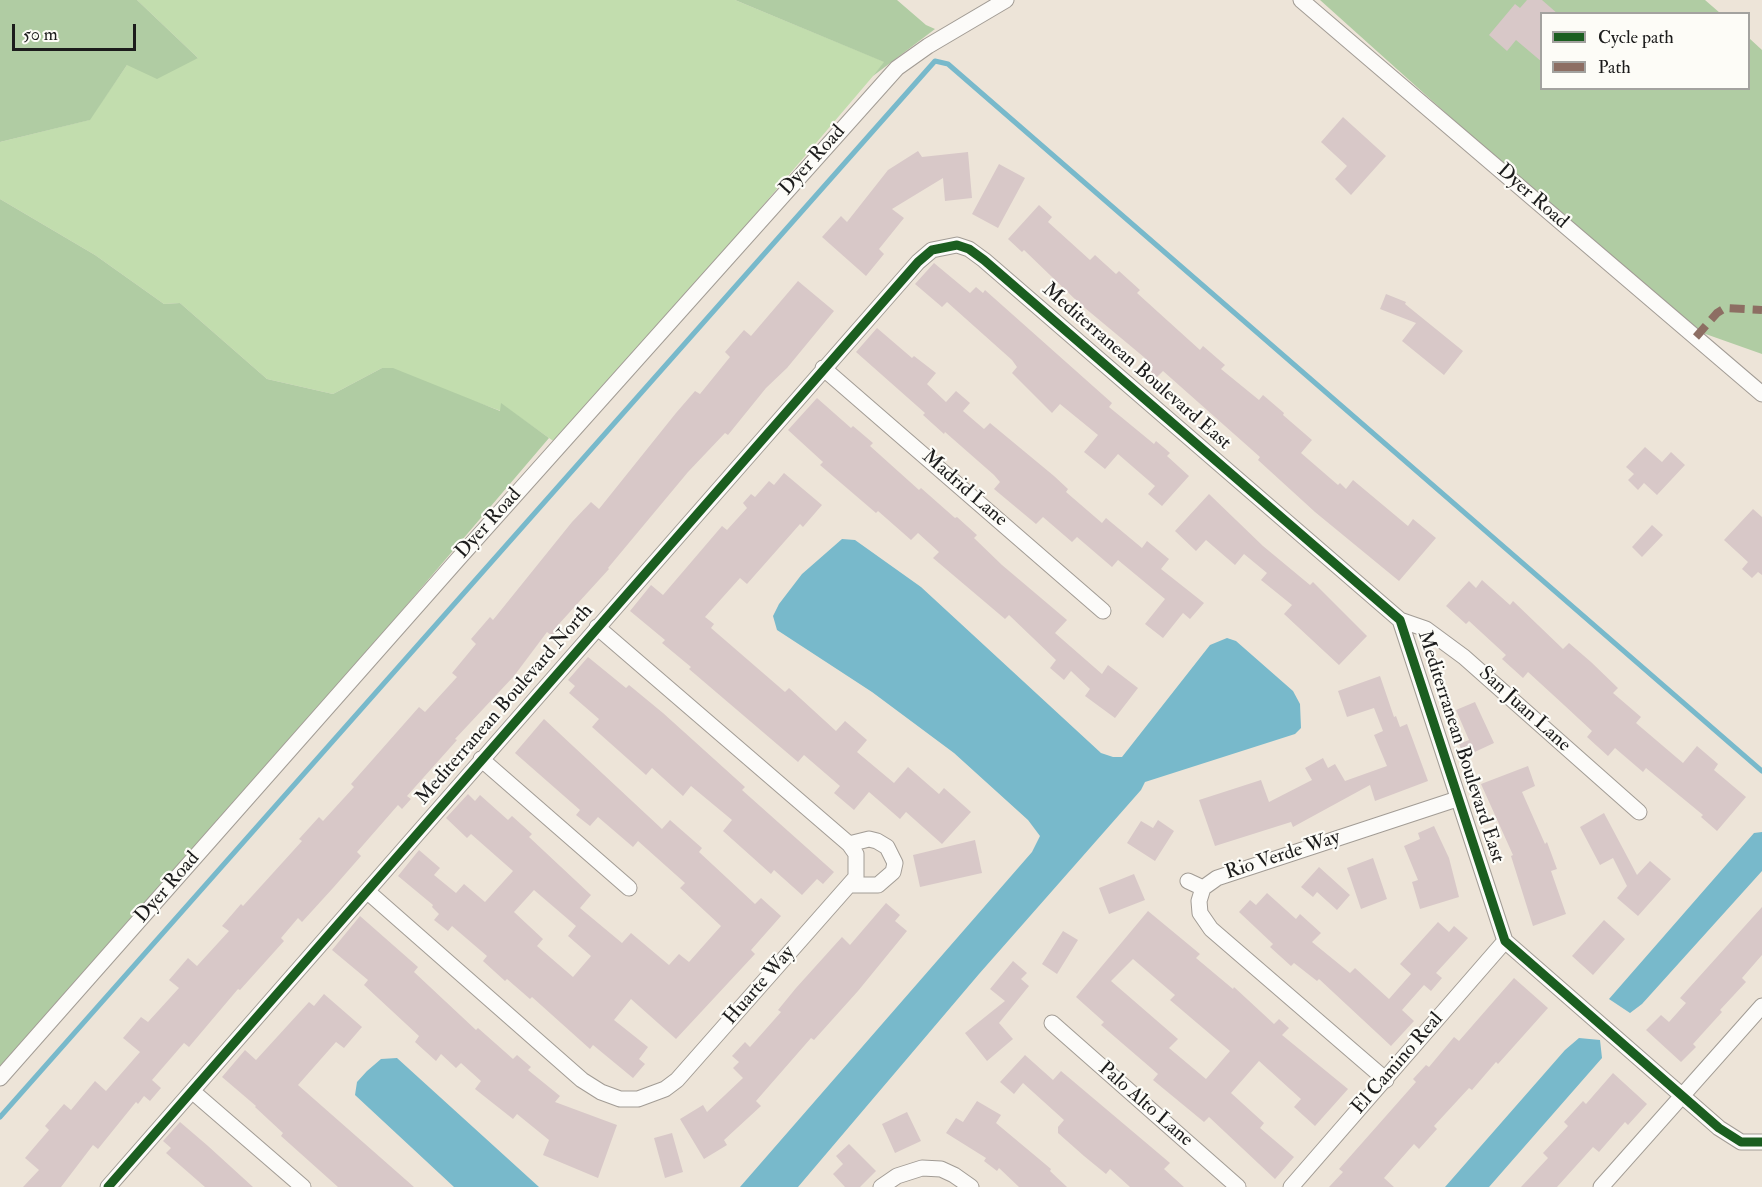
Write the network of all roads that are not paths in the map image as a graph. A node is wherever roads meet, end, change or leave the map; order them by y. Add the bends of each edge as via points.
1 (1006, 0) edge
2 (1301, 0) edge
3 (932, 250) joint
4 (823, 368) junction
5 (1762, 394) edge
6 (1103, 611) dead end
7 (1400, 620) junction
8 (597, 627) junction
9 (481, 759) junction
10 (1457, 799) junction
11 (1640, 812) dead end
12 (849, 844) junction
13 (1188, 881) dead end
14 (850, 885) junction
15 (629, 888) dead end
16 (1203, 888) junction
17 (368, 892) junction
18 (1505, 941) junction
19 (1762, 1006) edge
20 (1052, 1023) dead end
21 (0, 1078) edge
22 (1386, 1080) junction
23 (192, 1091) junction
24 (1682, 1093) junction
25 (1762, 1142) edge
26 (108, 1187) edge
27 (303, 1187) edge
28 (881, 1187) edge
29 (971, 1187) edge
30 (1238, 1187) edge
31 (1291, 1187) edge
32 (1601, 1187) edge

1 - 21 street, Dyer Road via 897,68
2 - 5 street, Dyer Road
3 - 4 street, Mediterranean Boulevard North
3 - 7 street, Mediterranean Boulevard East via 957,245 984,260
4 - 6 street, Madrid Lane
4 - 8 street, Mediterranean Boulevard North
7 - 10 street, Mediterranean Boulevard East
7 - 11 street, San Juan Lane via 1425,629 1464,657
8 - 9 street, Mediterranean Boulevard North
8 - 12 street
9 - 15 street
9 - 17 street, Mediterranean Boulevard North
10 - 16 street, Rio Verde Way via 1217,878
10 - 18 street, Mediterranean Boulevard East
12 - 14 street, Huarte Way via 858,867
12 - 14 street via 877,841 887,847 895,863 894,872 878,885
13 - 16 street
14 - 17 street, Huarte Way via 677,1080 638,1099 620,1099 582,1080
16 - 22 street, Rio Verde Way via 1200,913 1210,929
17 - 23 street, Mediterranean Boulevard North
18 - 22 street, El Camino Real
18 - 24 street
19 - 24 street
20 - 30 street, Palo Alto Lane
22 - 31 street, El Camino Real
23 - 26 street, Mediterranean Boulevard North
23 - 27 street
24 - 25 street via 1731,1136 1741,1142
24 - 32 street
28 - 29 street via 897,1176 922,1168 940,1169

